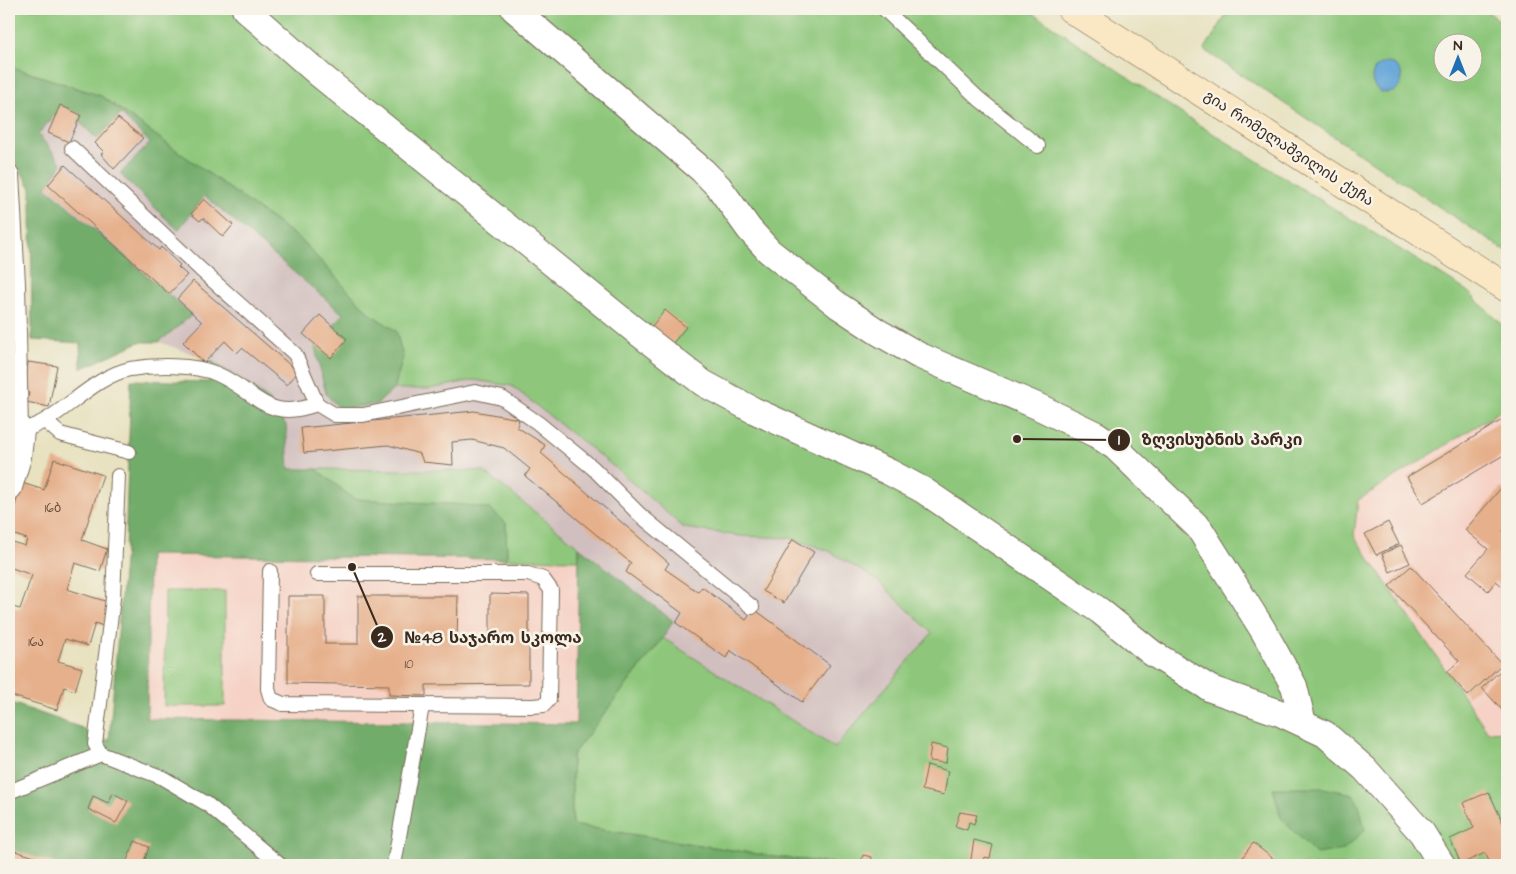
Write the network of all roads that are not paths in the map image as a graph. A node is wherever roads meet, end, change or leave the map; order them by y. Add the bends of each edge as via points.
1 (245, 9) edge
2 (514, 9) edge
3 (884, 9) edge
4 (1078, 11) edge
5 (1038, 146) dead end
6 (72, 148) dead end
7 (9, 170) edge
8 (1507, 288) edge
9 (317, 404) junction
10 (45, 421) junction
11 (15, 430) edge
12 (129, 452) dead end
13 (118, 476) dead end
14 (9, 487) edge
15 (270, 571) dead end
16 (317, 574) dead end
17 (752, 606) dead end
18 (422, 706) junction
19 (1304, 723) junction
20 (102, 754) junction
21 (9, 792) edge
22 (280, 865) edge
23 (394, 865) edge
24 (1442, 865) edge

1 - 19 street via 328,81 703,382 753,410 923,490 1092,605 1152,653 1211,689
2 - 19 street via 702,170 769,251 839,306 918,355 1037,406 1115,447 1199,528 1294,686
3 - 5 lane via 979,99
4 - 8 street, გია რომელაშვილის ქუჩა
6 - 9 lane via 200,270 295,354
7 - 11 lane via 12,175 18,284
9 - 10 lane via 302,410 272,408 217,374 192,367 132,369 112,374
9 - 17 lane via 335,415 363,415 475,392 502,398 593,468 640,515
10 - 11 lane
10 - 12 lane via 60,434
11 - 14 street via 18,457
13 - 20 lane via 113,598 95,744
15 - 18 lane via 268,689 271,699 283,704
16 - 18 lane via 528,574 543,579 551,590 549,699 544,705
18 - 23 lane
19 - 24 street via 1325,734 1365,769 1422,833
20 - 21 lane
20 - 22 lane via 160,777 207,804

